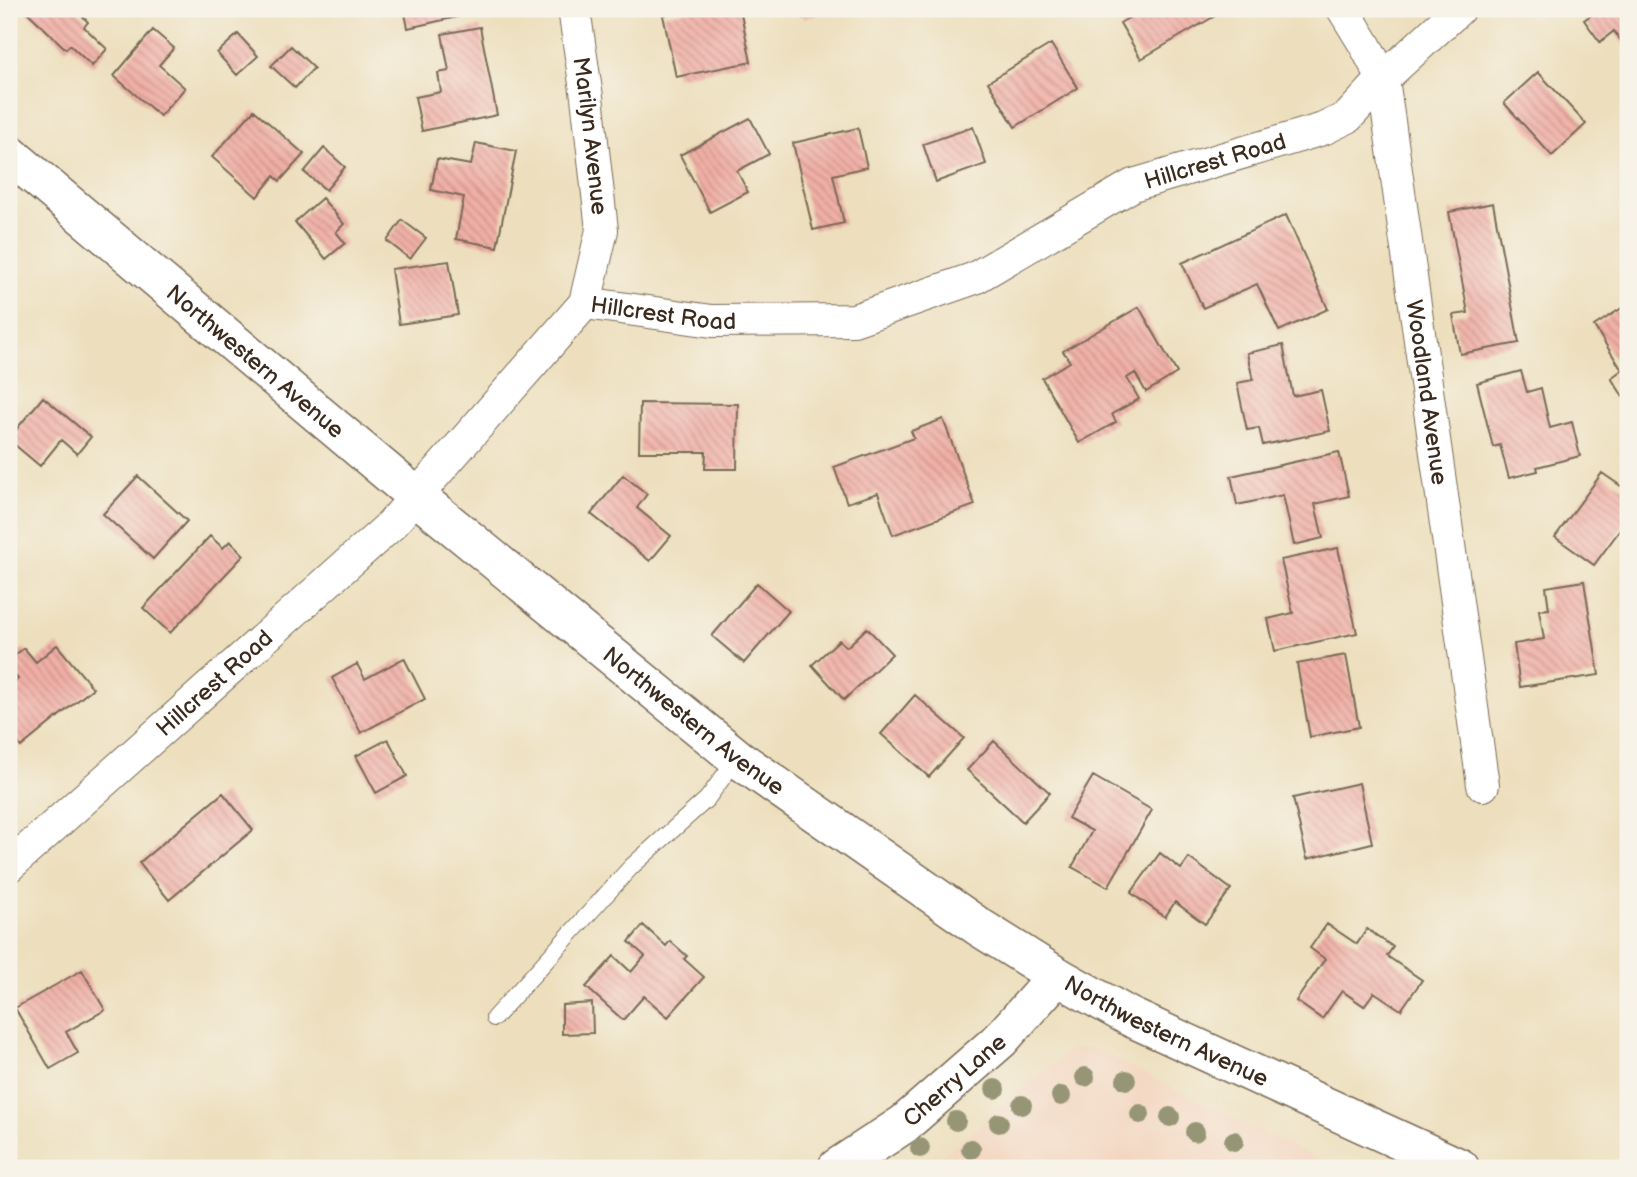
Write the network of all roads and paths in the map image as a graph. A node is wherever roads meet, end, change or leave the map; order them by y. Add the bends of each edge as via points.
1 (574, 9) edge
2 (1343, 9) edge
3 (1459, 9) edge
4 (1383, 79) junction
5 (9, 154) edge
6 (585, 303) junction
7 (417, 497) junction
8 (737, 758) junction
9 (1483, 785) dead end
10 (10, 862) edge
11 (1057, 976) junction
12 (494, 1018) dead end
13 (837, 1168) edge
14 (1460, 1168) edge

1 - 6 street, Marilyn Avenue via 602,230
2 - 4 street, Woodland Avenue
3 - 4 street, Hillcrest Road
4 - 6 street, Hillcrest Road via 1348,117 1324,129 1133,185 975,278 854,320 712,321
4 - 9 street, Woodland Avenue
5 - 7 main road, Northwestern Avenue
6 - 7 street, Hillcrest Road
7 - 8 main road, Northwestern Avenue
7 - 10 street, Hillcrest Road
8 - 11 main road, Northwestern Avenue via 979,928
8 - 12 lane via 707,799 631,867
11 - 13 main road, Cherry Lane via 1000,1040 904,1124
11 - 14 main road, Northwestern Avenue via 1130,1017

